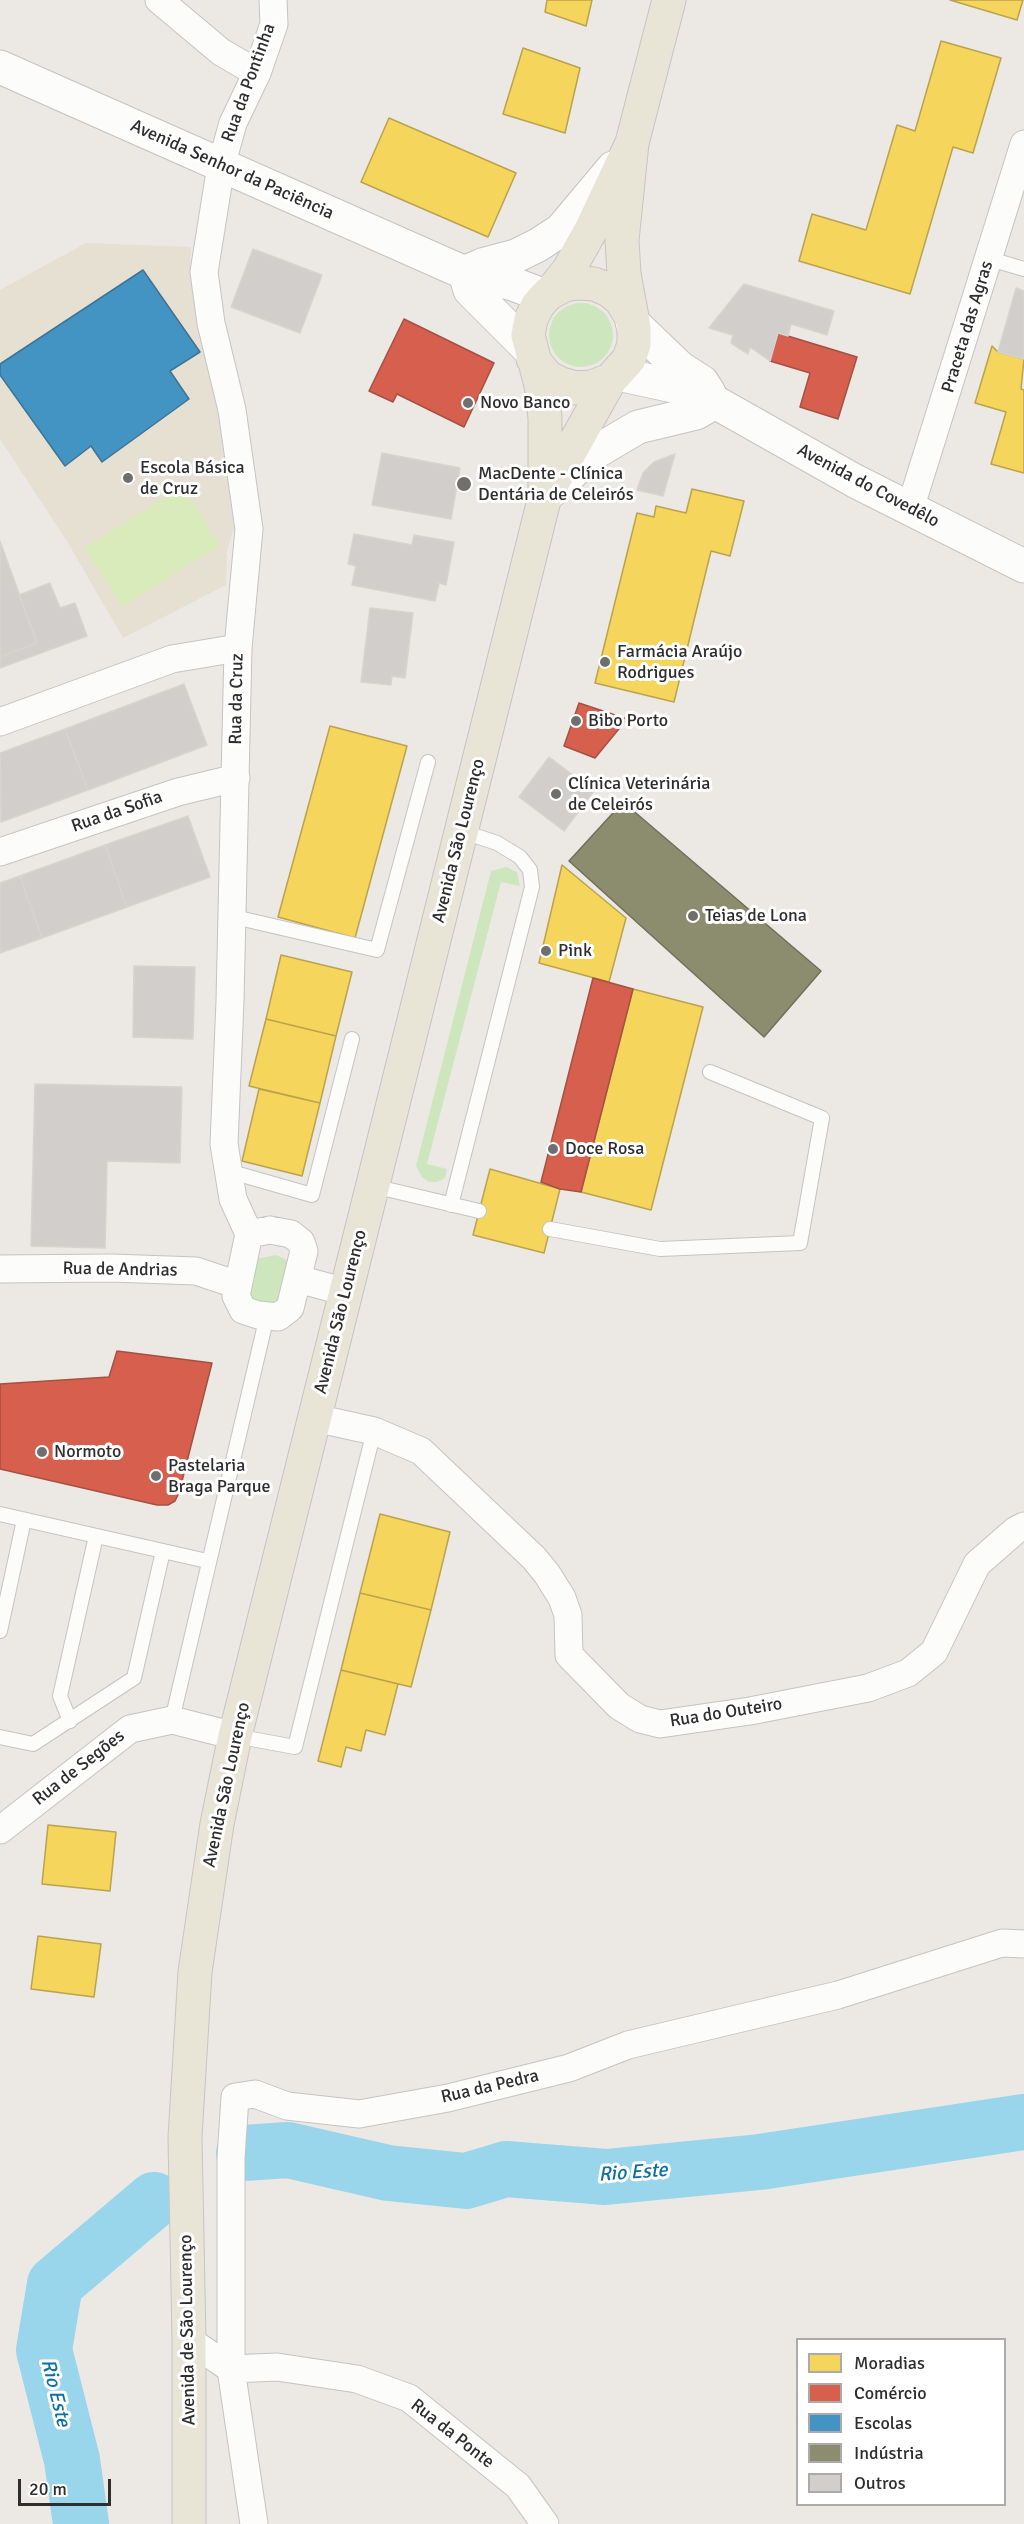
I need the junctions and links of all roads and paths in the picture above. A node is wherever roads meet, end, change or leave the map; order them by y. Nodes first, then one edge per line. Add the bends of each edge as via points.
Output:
1 (159, 0) edge
2 (273, 0) edge
3 (669, 0) edge
4 (0, 67) edge
5 (257, 73) junction
6 (632, 143) junction
7 (1024, 144) edge
8 (220, 166) junction
9 (990, 259) junction
10 (1024, 269) edge
11 (465, 273) junction
12 (548, 294) junction
13 (631, 318) junction
14 (532, 354) junction
15 (614, 377) junction
16 (715, 402) junction
17 (545, 496) junction
18 (910, 509) junction
19 (1024, 566) edge
20 (238, 648) junction
21 (0, 722) edge
22 (428, 762) dead end
23 (236, 778) junction
24 (461, 831) junction
25 (0, 852) edge
26 (230, 916) junction
27 (351, 1040) dead end
28 (710, 1072) dead end
29 (228, 1171) junction
30 (373, 1186) junction
31 (451, 1205) junction
32 (479, 1211) dead end
33 (550, 1229) dead end
34 (249, 1234) junction
35 (0, 1269) edge
36 (298, 1279) junction
37 (238, 1285) junction
38 (346, 1292) junction
39 (267, 1316) junction
40 (315, 1418) junction
41 (374, 1431) junction
42 (0, 1514) edge
43 (24, 1520) junction
44 (1024, 1526) edge
45 (96, 1536) junction
46 (163, 1551) junction
47 (207, 1561) junction
48 (0, 1631) edge
49 (70, 1720) junction
50 (172, 1720) junction
51 (235, 1736) junction
52 (0, 1737) edge
53 (0, 1830) edge
54 (1013, 1944) edge
55 (185, 2137) joint
56 (189, 2340) junction
57 (231, 2369) junction
58 (189, 2524) edge
59 (254, 2524) edge
60 (544, 2524) edge

1 - 5 street via 221,52
2 - 5 street, Rua da Pontinha via 274,24
3 - 6 main road
4 - 8 street, Avenida Senhor da Paciência
5 - 8 street, Rua da Pontinha via 233,123
6 - 11 street via 561,230 516,256
6 - 12 main road via 591,230 568,271
6 - 13 main road via 622,240
7 - 9 street, Praceta das Agras
8 - 11 street, Avenida Senhor da Paciência
8 - 20 street, Rua da Cruz via 204,272 232,410 249,529
9 - 10 lane
9 - 18 street, Praceta das Agras
11 - 12 street, Avenida Senhor da Paciência
11 - 14 street via 470,290
12 - 13 main road via 564,285 594,284 621,300
12 - 14 main road via 531,319 528,334
13 - 15 main road via 634,344 629,359
13 - 16 street via 681,368 702,382
14 - 15 main road via 547,376 561,384 592,387
14 - 17 main road via 542,385
15 - 16 street, Avenida do Covedêlo via 678,387
15 - 17 main road
16 - 17 street via 696,413 638,427 594,453
16 - 18 street, Avenida do Covedêlo
17 - 24 main road, Avenida São Lourenço
18 - 19 street, Avenida do Covedêlo
20 - 21 street via 172,659
20 - 23 street, Rua da Cruz
22 - 26 lane via 377,950
23 - 25 street, Rua da Sofia via 178,792
23 - 26 street, Rua da Cruz
24 - 30 main road, Avenida São Lourenço
24 - 31 lane via 497,843 520,857 530,870 532,887
26 - 29 street, Rua da Cruz via 231,1001 224,1144
27 - 29 lane via 312,1195
28 - 33 lane via 822,1118 800,1243 660,1249
29 - 34 street, Rua da Cruz via 233,1199
30 - 31 lane
30 - 38 main road, Avenida São Lourenço
31 - 32 lane
34 - 36 street via 270,1230 291,1234 302,1242
34 - 37 street
35 - 37 street, Rua de Andrias via 196,1271
36 - 38 street
36 - 39 street via 290,1308 278,1317
37 - 39 street via 236,1296 243,1310
38 - 40 main road, Avenida São Lourenço
39 - 47 lane
40 - 41 street, Rua do Outeiro
40 - 51 main road, Avenida São Lourenço
41 - 44 street, Rua do Outeiro via 421,1450 534,1558 562,1599 568,1615 569,1655 619,1706 640,1719 660,1724 868,1688 908,1672 934,1652 977,1564
41 - 51 lane via 295,1747
42 - 43 lane
43 - 45 lane
43 - 48 lane
45 - 46 lane
45 - 49 lane via 60,1696
46 - 47 lane
46 - 49 lane via 134,1678
47 - 50 lane
49 - 52 lane via 33,1744
50 - 51 street, Rua de Segões
50 - 53 street, Rua de Segões via 130,1729
51 - 55 main road, Avenida São Lourenço via 201,1920
54 - 57 street, Rua da Pedra via 838,1995 628,2045 569,2068 448,2098 359,2114 287,2106 255,2094 235,2097 231,2158
55 - 56 main road, Avenida de São Lourenço
56 - 57 street
56 - 58 main road, Avenida de São Lourenço
57 - 59 street
57 - 60 street, Rua da Ponte via 277,2367 357,2379 409,2398 518,2486

